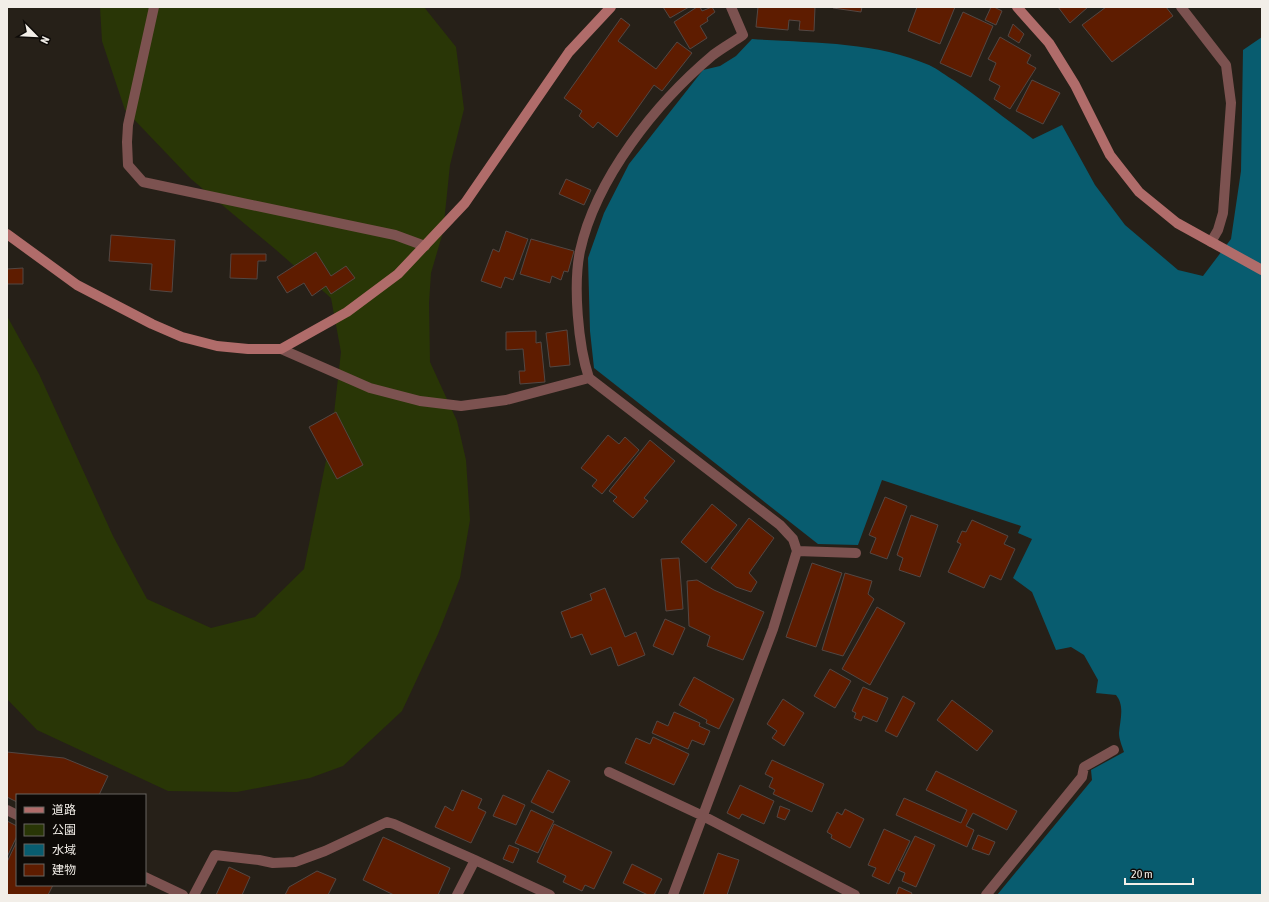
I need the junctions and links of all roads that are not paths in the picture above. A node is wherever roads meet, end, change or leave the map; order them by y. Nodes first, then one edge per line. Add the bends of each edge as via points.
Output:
1 (154, 7) edge
2 (611, 7) edge
3 (731, 7) edge
4 (1017, 7) edge
5 (1181, 7) edge
6 (7, 234) edge
7 (1211, 242) junction
8 (425, 246) junction
9 (1262, 270) edge
10 (281, 349) junction
11 (589, 378) junction
12 (797, 551) junction
13 (856, 553) dead end
14 (1114, 750) dead end
15 (609, 772) dead end
16 (7, 810) edge
17 (16, 814) edge
18 (703, 816) junction
19 (475, 860) junction
20 (146, 877) edge
21 (183, 895) edge
22 (194, 895) edge
23 (458, 895) edge
24 (550, 895) edge
25 (672, 895) edge
26 (855, 895) edge
27 (986, 895) edge

1 - 8 street via 128,125 128,165 143,182 395,235
2 - 8 street via 569,52 465,203
3 - 11 street via 743,35 714,54 648,121 624,153 598,200 578,264 581,338
4 - 7 street via 1049,43 1075,85 1110,155 1139,192 1177,223
5 - 7 street via 1226,65 1232,103 1222,213 1218,230
6 - 10 street via 76,285 182,337 217,346
7 - 9 street
8 - 10 street via 398,274 346,312
10 - 11 street via 370,388 420,401 461,406 506,400
11 - 12 street via 780,525 793,539
12 - 13 street
12 - 18 street via 773,629
14 - 27 street via 1084,767 1082,777
15 - 18 street
16 - 17 street
18 - 25 street
18 - 26 street
19 - 22 street via 387,822 326,851 295,862 272,863 215,855
19 - 23 street
19 - 24 street
20 - 21 street

